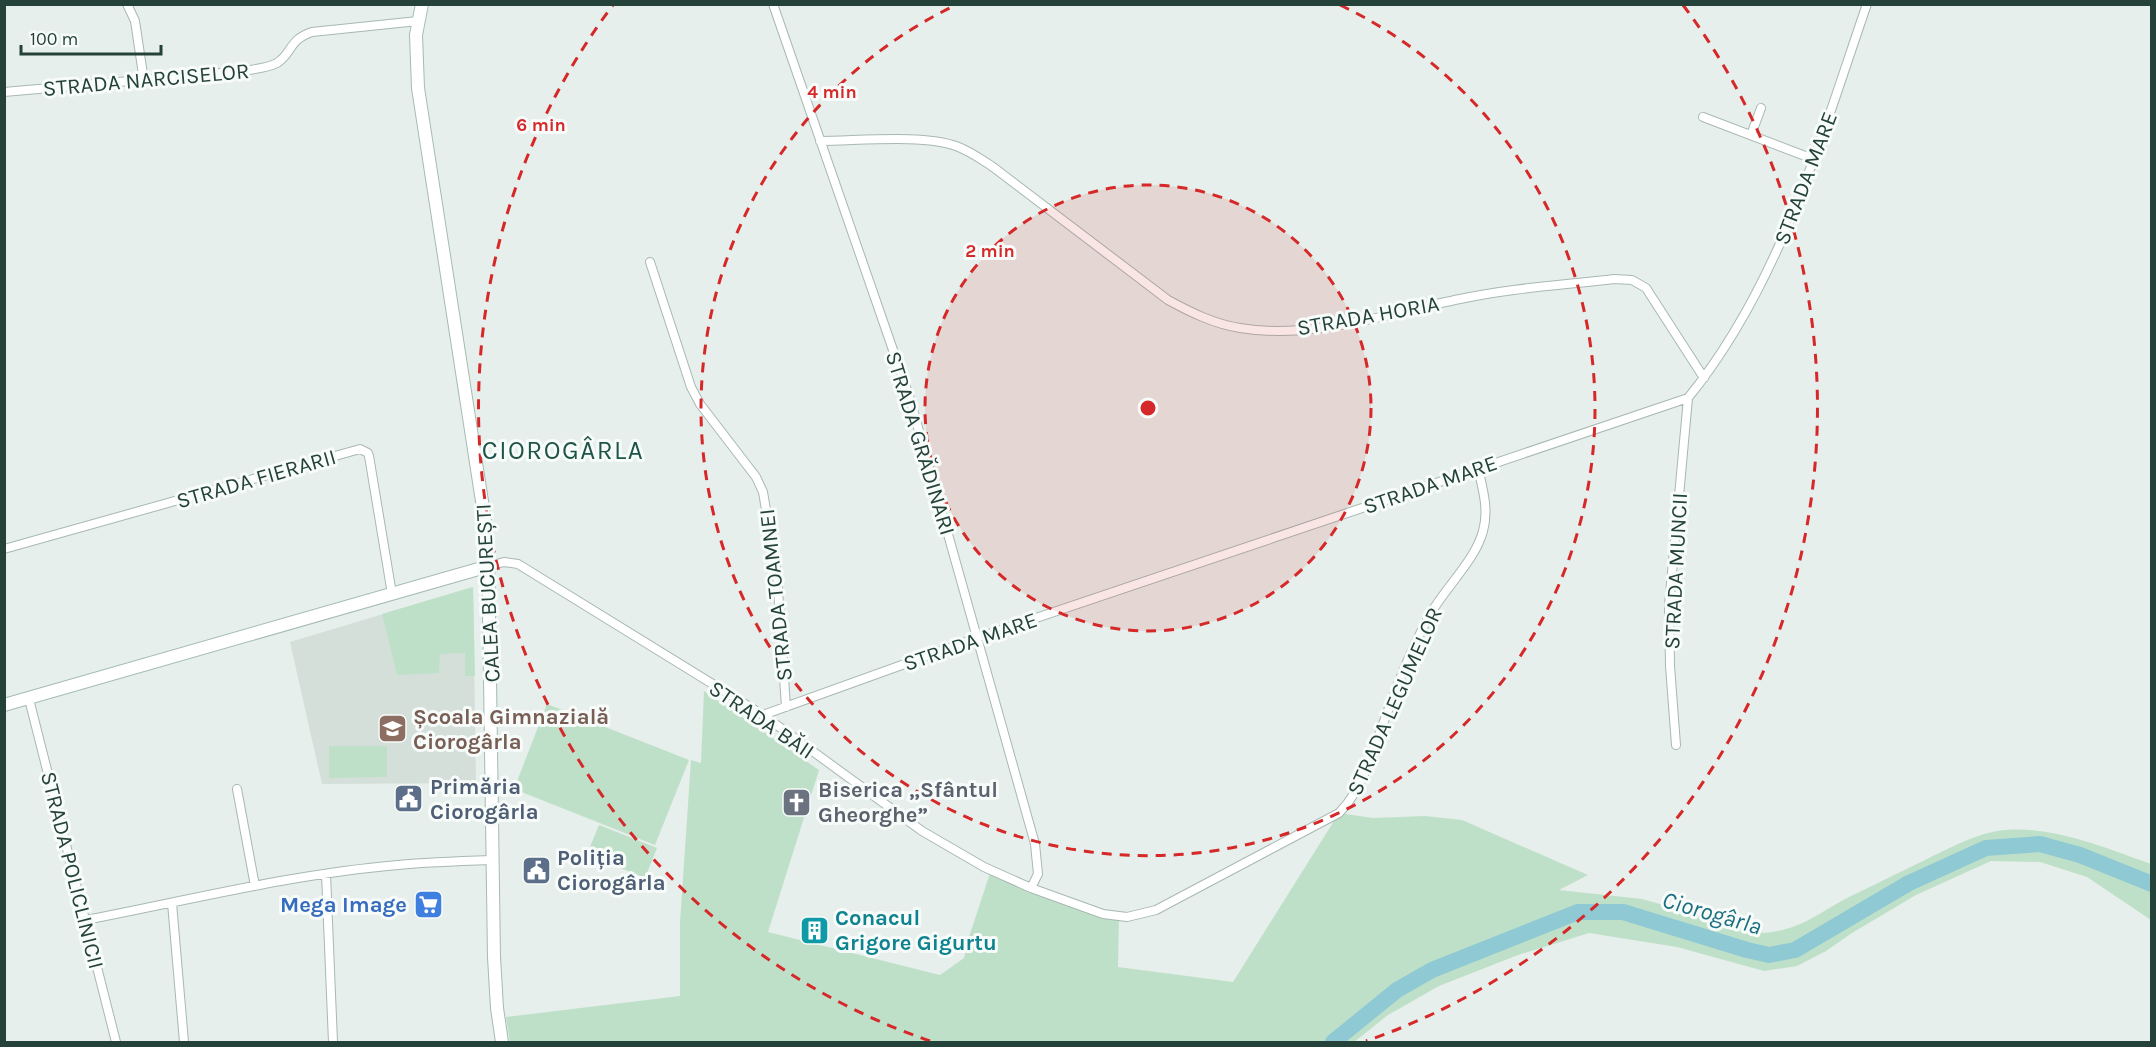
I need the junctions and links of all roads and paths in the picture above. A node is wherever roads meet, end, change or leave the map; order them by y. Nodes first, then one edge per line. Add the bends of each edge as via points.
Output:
1 (127, 4) edge
2 (422, 4) edge
3 (773, 4) edge
4 (1867, 4) edge
5 (418, 21) junction
6 (144, 81) junction
7 (4, 92) edge
8 (1761, 108) dead end
9 (1703, 117) dead end
10 (1751, 135) junction
11 (820, 141) junction
12 (1814, 159) junction
13 (650, 262) dead end
14 (1704, 378) junction
15 (1688, 398) junction
16 (1478, 468) junction
17 (4, 549) edge
18 (489, 566) junction
19 (392, 594) junction
20 (977, 638) junction
21 (28, 699) junction
22 (4, 705) edge
23 (786, 707) junction
24 (763, 715) junction
25 (1676, 745) dead end
26 (237, 789) dead end
27 (1348, 804) joint
28 (494, 860) junction
29 (326, 874) junction
30 (255, 886) junction
31 (1031, 888) junction
32 (171, 903) junction
33 (86, 920) junction
34 (116, 1042) edge
35 (184, 1042) edge
36 (333, 1042) edge
37 (502, 1042) edge

1 - 6 street via 135,21
2 - 5 main road, CALEA BUCUREȘTI
3 - 11 street, STRADA GRĂDINARI
4 - 12 street, STRADA MARE
5 - 6 street, STRADA NARCISELOR via 312,32 298,39 276,63 264,67
5 - 18 main road, CALEA BUCUREȘTI via 418,88 486,521
6 - 7 street, STRADA NARCISELOR
8 - 10 street
9 - 10 street
10 - 12 street
11 - 14 street, STRADA HORIA via 924,140 955,145 993,167 1168,300 1200,316 1239,328 1316,327 1461,298 1632,280 1646,288
11 - 20 street, STRADA GRĂDINARI via 910,399
12 - 14 street, STRADA MARE via 1754,300
13 - 23 street, STRADA TOAMNEI via 691,387 763,492 777,575
14 - 15 street, STRADA MARE
15 - 16 street, STRADA MARE
15 - 25 street, STRADA MUNCII via 1669,605
16 - 20 street, STRADA MARE
16 - 27 street, STRADA LEGUMELOR via 1485,500 1482,535 1426,624
17 - 19 street, STRADA FIERARII via 360,449 369,456
18 - 19 main road
18 - 24 street, STRADA BĂII via 518,564
18 - 28 main road, CALEA BUCUREȘTI
19 - 21 main road
20 - 23 street, STRADA MARE
20 - 31 street, STRADA GRĂDINARI via 1035,844 1038,874
21 - 22 main road
21 - 33 street, STRADA POLICLINICII
23 - 24 street, STRADA MARE
24 - 31 street, STRADA BĂII via 922,831 984,867
26 - 30 street
27 - 31 street, STRADA BĂII via 1339,813 1156,910 1127,917 1103,914
28 - 29 street
28 - 37 main road, CALEA BUCUREȘTI via 494,957
29 - 30 street
29 - 36 street
30 - 32 street
32 - 33 street
32 - 35 street
33 - 34 street, STRADA POLICLINICII

